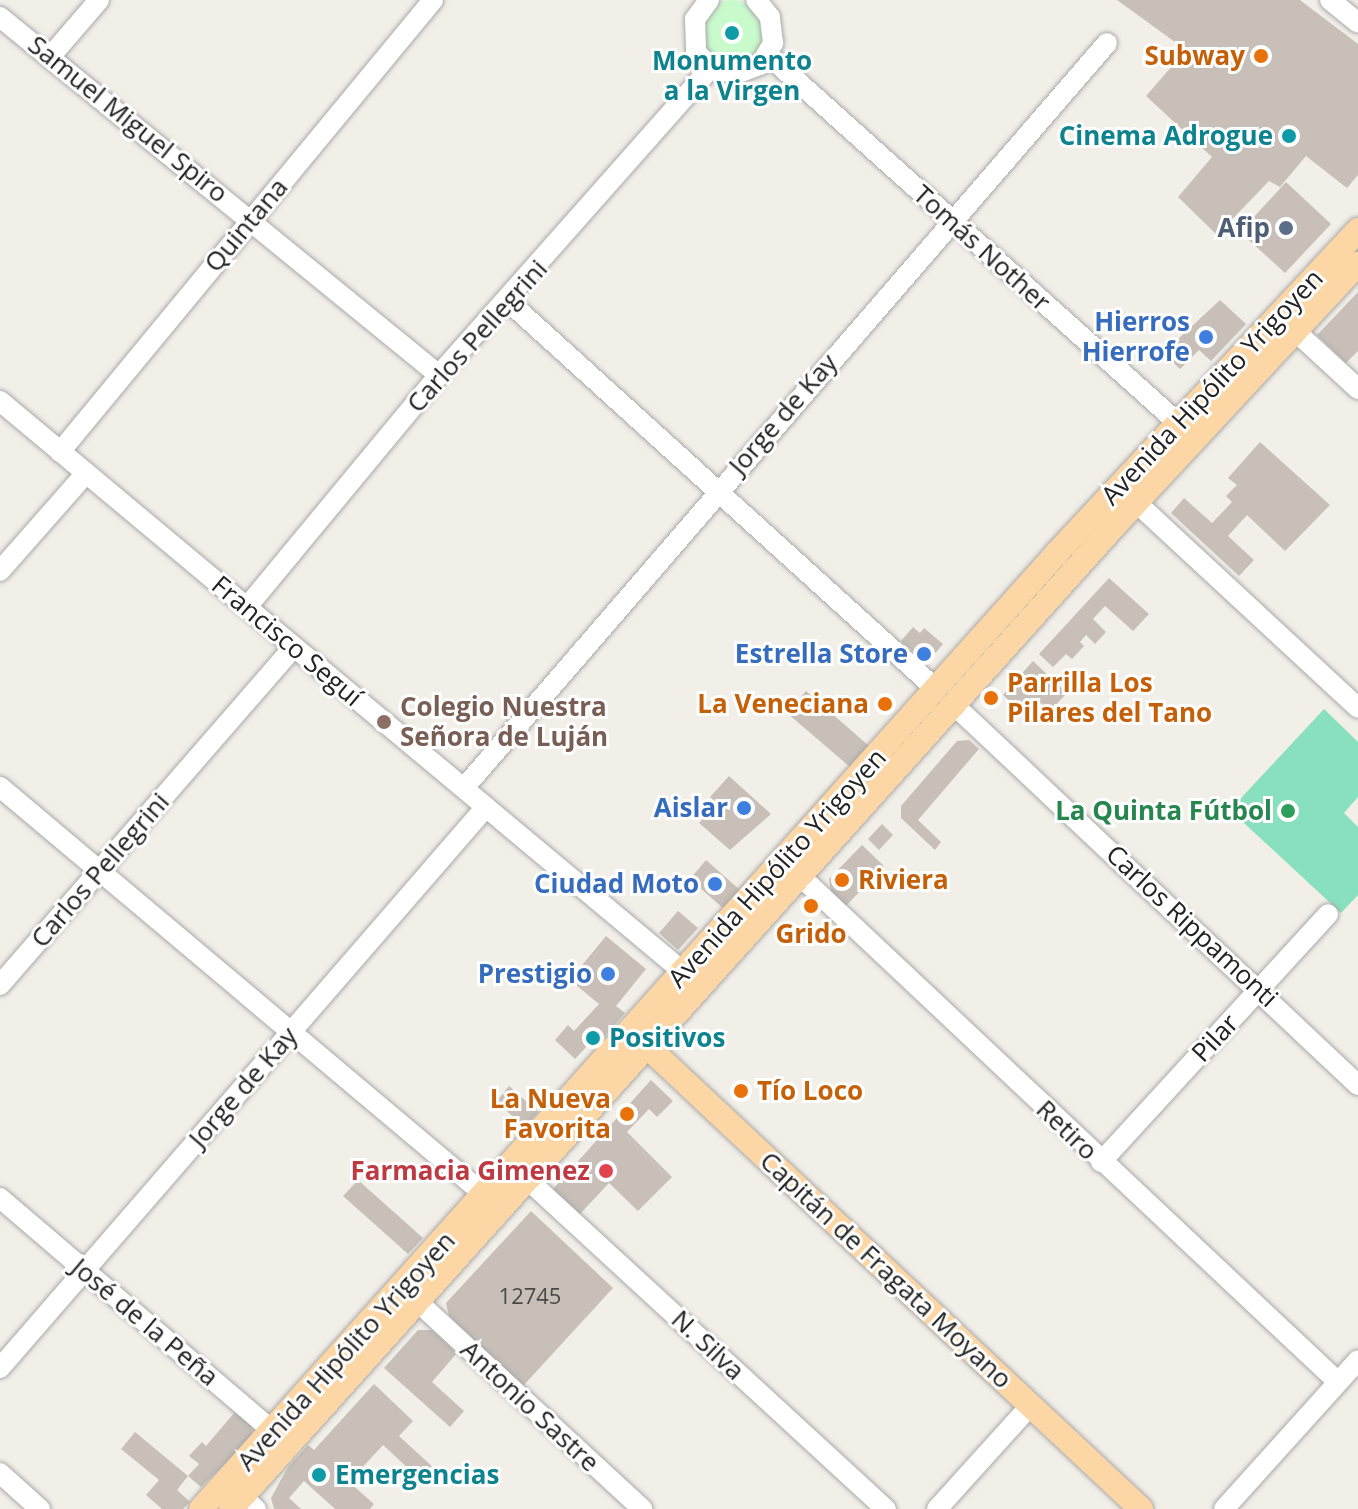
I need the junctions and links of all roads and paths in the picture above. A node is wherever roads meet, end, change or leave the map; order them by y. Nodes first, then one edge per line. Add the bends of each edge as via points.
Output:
1 (99, 0) edge
2 (433, 0) edge
3 (708, 0) edge
4 (1330, 0) edge
5 (762, 2) edge
6 (0, 17) edge
7 (1358, 23) edge
8 (1107, 43) dead end
9 (768, 55) junction
10 (50, 57) junction
11 (711, 68) junction
12 (252, 218) junction
13 (950, 219) junction
14 (1358, 230) edge
15 (1358, 264) edge
16 (509, 302) junction
17 (1295, 331) junction
18 (439, 375) junction
19 (1358, 389) edge
20 (0, 401) edge
21 (1188, 432) junction
22 (60, 452) junction
23 (86, 473) junction
24 (718, 490) junction
25 (1129, 495) junction
26 (0, 571) edge
27 (247, 607) junction
28 (294, 647) junction
29 (944, 697) junction
30 (1358, 708) edge
31 (0, 787) edge
32 (464, 788) junction
33 (486, 807) junction
34 (100, 869) junction
35 (799, 875) junction
36 (1328, 914) dead end
37 (693, 981) junction
38 (0, 985) edge
39 (1261, 989) junction
40 (292, 1030) junction
41 (640, 1039) junction
42 (1358, 1085) edge
43 (1101, 1162) junction
44 (529, 1181) junction
45 (486, 1196) junction
46 (0, 1198) edge
47 (85, 1271) junction
48 (419, 1303) junction
49 (1358, 1360) edge
50 (0, 1368) edge
51 (1338, 1382) junction
52 (1031, 1405) junction
53 (282, 1438) junction
54 (0, 1473) edge
55 (239, 1499) edge
56 (40, 1509) edge
57 (201, 1509) edge
58 (642, 1509) edge
59 (886, 1509) edge
60 (937, 1509) edge
61 (1141, 1509) edge
62 (1224, 1509) edge

1 - 10 street
2 - 12 street, Quintana
3 - 11 street via 695,19 693,41
4 - 7 street
5 - 9 street via 774,29
6 - 10 street, Samuel Miguel Spiro
8 - 13 street, Jorge de Kay
9 - 11 street via 760,65 736,74
9 - 13 street, Tomás Nother
10 - 12 street, Samuel Miguel Spiro
11 - 16 street, Carlos Pellegrini
12 - 18 street, Samuel Miguel Spiro
12 - 22 street, Quintana
13 - 21 street, Tomás Nother
13 - 24 street, Jorge de Kay
14 - 21 main road, Avenida Hipólito Yrigoyen
15 - 17 main road, Avenida Hipólito Yrigoyen
16 - 18 street, Carlos Pellegrini
16 - 24 street
17 - 19 street
17 - 21 main road, Avenida Hipólito Yrigoyen
18 - 27 street, Carlos Pellegrini
20 - 22 street, Francisco Seguí
21 - 25 main road, Avenida Hipólito Yrigoyen
22 - 23 street, Francisco Seguí
23 - 26 street
23 - 27 street, Francisco Seguí
24 - 29 street
24 - 32 street, Jorge de Kay
25 - 29 main road, Avenida Hipólito Yrigoyen
25 - 30 street
27 - 28 street, Francisco Seguí
28 - 32 street, Francisco Seguí
28 - 34 street, Carlos Pellegrini
29 - 35 main road, Avenida Hipólito Yrigoyen
29 - 37 main road, Avenida Hipólito Yrigoyen
29 - 39 street, Carlos Rippamonti
31 - 34 street
32 - 33 street, Francisco Seguí
33 - 37 street, Francisco Seguí
33 - 40 street, Jorge de Kay
34 - 38 street, Carlos Pellegrini
34 - 40 street
35 - 37 main road, Avenida Hipólito Yrigoyen
35 - 43 street, Retiro
36 - 39 street, Pilar
37 - 41 main road, Avenida Hipólito Yrigoyen
39 - 42 street, Carlos Rippamonti
39 - 43 street, Pilar
40 - 45 street
40 - 47 street, Jorge de Kay
41 - 44 main road, Avenida Hipólito Yrigoyen
41 - 45 main road, Avenida Hipólito Yrigoyen
41 - 52 main road, Capitán de Fragata Moyano
43 - 51 street, Retiro
44 - 48 main road, Avenida Hipólito Yrigoyen
44 - 59 street, N. Silva
45 - 53 main road, Avenida Hipólito Yrigoyen
46 - 47 street, José de la Peña
47 - 50 street, Jorge de Kay
47 - 53 street, José de la Peña
48 - 53 main road, Avenida Hipólito Yrigoyen
48 - 58 street, Antonio Sastre
49 - 51 street
51 - 62 street
52 - 60 street
52 - 61 main road, Capitán de Fragata Moyano
53 - 55 main road, Avenida Hipólito Yrigoyen
54 - 56 street
55 - 57 main road, Avenida Hipólito Yrigoyen

